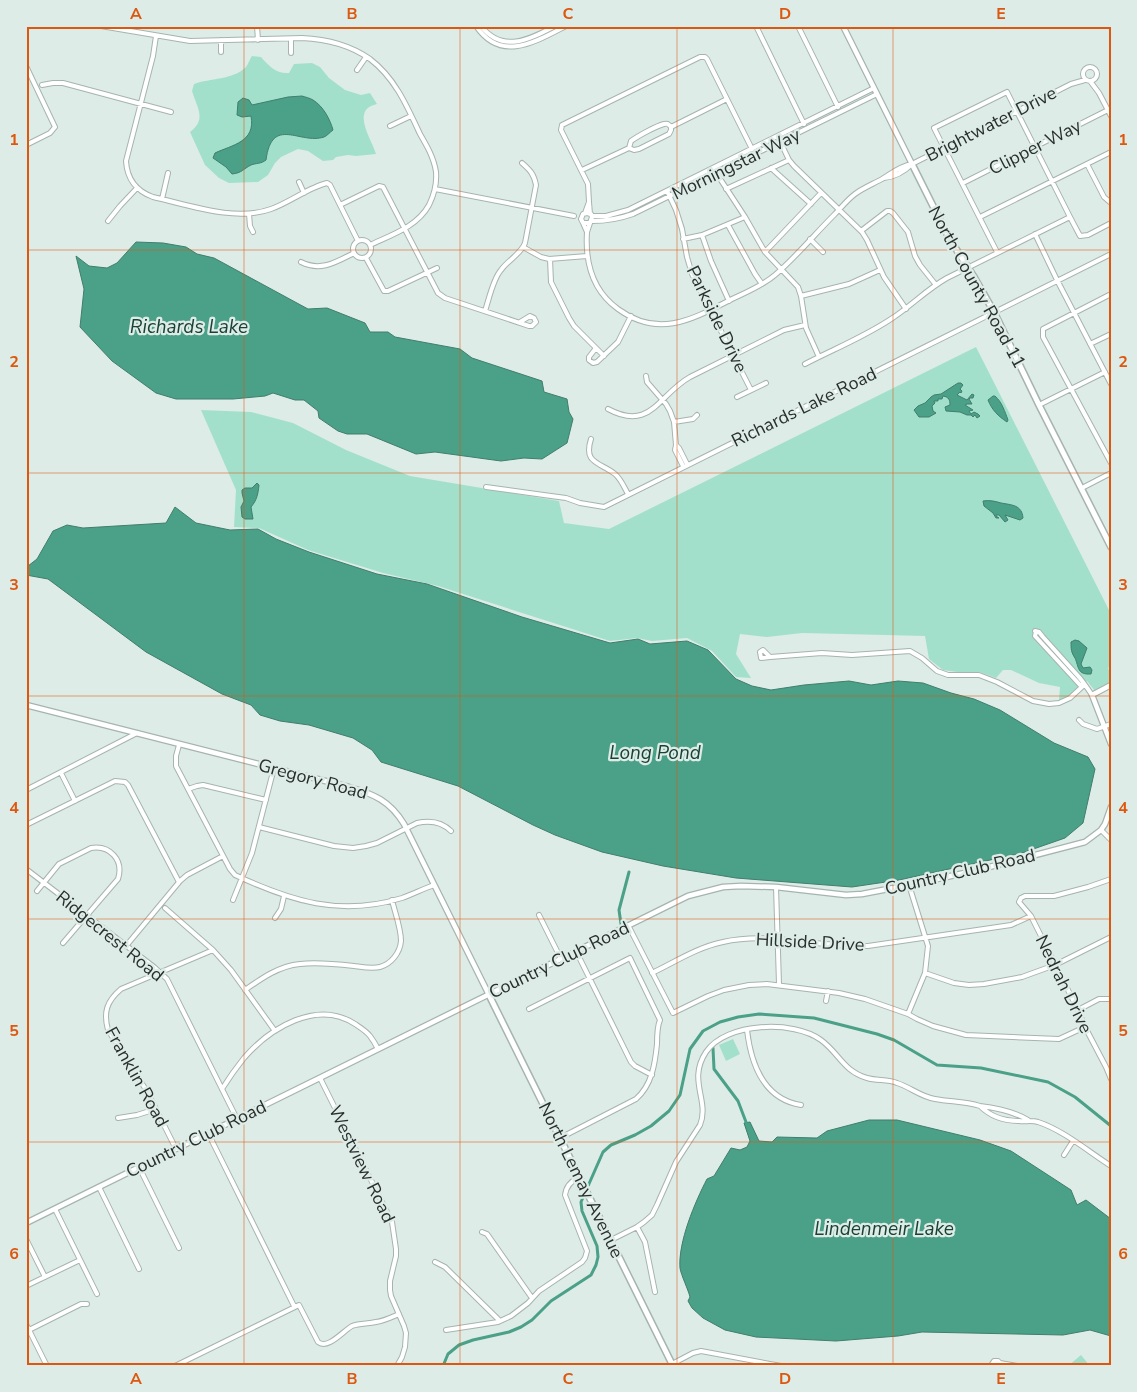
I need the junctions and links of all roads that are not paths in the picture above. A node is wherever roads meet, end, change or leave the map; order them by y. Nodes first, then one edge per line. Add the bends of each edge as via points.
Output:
1 (101, 26) edge
2 (258, 26) edge
3 (476, 26) edge
4 (481, 26) edge
5 (555, 26) edge
6 (566, 26) edge
7 (756, 26) edge
8 (798, 26) edge
9 (843, 26) edge
10 (156, 36) junction
11 (542, 36) junction
12 (291, 39) junction
13 (221, 40) junction
14 (258, 40) junction
15 (495, 40) junction
16 (221, 52) dead end
17 (292, 53) dead end
18 (366, 57) junction
19 (26, 66) edge
20 (357, 70) dead end
21 (1083, 74) junction
22 (1096, 78) junction
23 (1088, 80) junction
24 (1071, 84) junction
25 (42, 85) dead end
26 (874, 88) junction
27 (1099, 93) junction
28 (877, 94) junction
29 (726, 99) junction
30 (140, 104) junction
31 (838, 106) junction
32 (1108, 110) junction
33 (1016, 111) junction
34 (172, 112) dead end
35 (841, 112) junction
36 (412, 116) junction
37 (1111, 116) edge
38 (804, 124) junction
39 (390, 126) dead end
40 (671, 127) junction
41 (806, 129) junction
42 (778, 136) junction
43 (780, 142) junction
44 (26, 145) edge
45 (629, 148) junction
46 (944, 148) junction
47 (1035, 148) junction
48 (752, 149) junction
49 (1111, 152) edge
50 (789, 160) junction
51 (522, 163) dead end
52 (912, 164) junction
53 (1087, 164) junction
54 (713, 168) junction
55 (771, 168) junction
56 (582, 170) junction
57 (168, 173) dead end
58 (716, 174) junction
59 (1052, 181) junction
60 (299, 182) dead end
61 (962, 184) junction
62 (137, 188) junction
63 (435, 189) junction
64 (726, 189) junction
65 (667, 191) junction
66 (304, 193) junction
67 (821, 193) junction
68 (670, 197) junction
69 (162, 199) junction
70 (1111, 203) edge
71 (811, 204) junction
72 (340, 206) junction
73 (531, 208) junction
74 (839, 210) junction
75 (249, 214) junction
76 (980, 216) junction
77 (745, 217) junction
78 (1070, 217) junction
79 (587, 218) junction
80 (108, 221) dead end
81 (1111, 223) edge
82 (728, 225) junction
83 (405, 228) junction
84 (861, 231) junction
85 (253, 232) dead end
86 (1035, 234) junction
87 (702, 235) junction
88 (683, 239) junction
89 (810, 239) junction
90 (358, 241) junction
91 (370, 245) junction
92 (523, 247) junction
93 (765, 252) junction
94 (823, 252) dead end
95 (997, 252) junction
96 (354, 253) junction
97 (1111, 254) edge
98 (587, 256) junction
99 (366, 258) junction
100 (550, 259) junction
101 (301, 262) dead end
102 (968, 267) junction
103 (438, 268) dead end
104 (781, 269) junction
105 (880, 270) junction
106 (426, 272) junction
107 (1057, 280) junction
108 (762, 284) junction
109 (936, 285) junction
110 (1111, 294) edge
111 (802, 296) junction
112 (729, 301) junction
113 (906, 309) junction
114 (712, 310) junction
115 (485, 311) junction
116 (994, 312) junction
117 (1074, 312) junction
118 (630, 316) junction
119 (520, 322) dead end
120 (805, 325) junction
121 (1111, 334) edge
122 (1090, 344) junction
123 (596, 348) junction
124 (734, 355) junction
125 (604, 356) junction
126 (819, 357) junction
127 (805, 364) dead end
128 (1105, 372) junction
129 (646, 376) dead end
130 (766, 383) dead end
131 (1111, 384) edge
132 (1071, 389) junction
133 (752, 390) junction
134 (738, 397) dead end
135 (663, 400) junction
136 (1039, 405) junction
137 (608, 409) dead end
138 (697, 415) dead end
139 (674, 422) junction
140 (591, 439) dead end
141 (1111, 463) edge
142 (685, 466) junction
143 (1111, 473) edge
144 (486, 487) dead end
145 (1082, 488) junction
146 (628, 494) junction
147 (1111, 547) edge
148 (1035, 632) dead end
149 (770, 657) dead end
150 (1084, 684) junction
151 (1111, 685) edge
152 (1092, 695) junction
153 (26, 705) edge
154 (1079, 720) dead end
155 (1111, 724) edge
156 (1104, 727) junction
157 (137, 733) junction
158 (1111, 744) edge
159 (179, 745) junction
160 (274, 768) junction
161 (61, 773) junction
162 (188, 789) junction
163 (26, 790) edge
164 (266, 800) junction
165 (74, 801) junction
166 (1111, 807) edge
167 (26, 825) edge
168 (259, 827) junction
169 (406, 829) junction
170 (451, 830) dead end
171 (1101, 830) junction
172 (1111, 840) edge
173 (223, 856) junction
174 (26, 869) edge
175 (241, 878) junction
176 (1111, 879) edge
177 (179, 882) junction
178 (44, 883) junction
179 (434, 885) junction
180 (909, 885) junction
181 (776, 886) junction
182 (37, 891) dead end
183 (284, 896) junction
184 (233, 900) dead end
185 (392, 900) junction
186 (165, 908) dead end
187 (539, 915) dead end
188 (87, 916) junction
189 (1031, 916) junction
190 (275, 918) dead end
191 (628, 925) junction
192 (1111, 937) edge
193 (926, 938) junction
194 (778, 939) junction
195 (64, 943) dead end
196 (126, 946) junction
197 (213, 950) junction
198 (576, 951) junction
199 (561, 959) junction
200 (1055, 965) junction
201 (160, 972) junction
202 (652, 972) junction
203 (925, 973) junction
204 (590, 978) junction
205 (779, 984) junction
206 (245, 990) junction
207 (828, 991) junction
208 (489, 995) junction
209 (1109, 999) dead end
210 (826, 1001) dead end
211 (529, 1009) dead end
212 (1078, 1010) junction
213 (908, 1014) junction
214 (1085, 1027) junction
215 (747, 1030) junction
216 (275, 1031) junction
217 (378, 1050) junction
218 (1109, 1065) edge
219 (652, 1075) junction
220 (320, 1078) junction
221 (1111, 1079) edge
222 (222, 1089) junction
223 (801, 1105) dead end
224 (980, 1106) junction
225 (156, 1109) junction
226 (118, 1118) dead end
227 (237, 1119) junction
228 (1028, 1120) junction
229 (208, 1133) junction
230 (560, 1138) junction
231 (1073, 1142) junction
232 (176, 1149) junction
233 (1064, 1155) dead end
234 (1111, 1166) edge
235 (139, 1167) junction
236 (579, 1177) junction
237 (99, 1187) junction
238 (56, 1208) junction
239 (26, 1223) edge
240 (637, 1227) junction
241 (482, 1232) dead end
242 (26, 1239) edge
243 (610, 1240) junction
244 (179, 1248) dead end
245 (80, 1260) junction
246 (435, 1262) dead end
247 (139, 1269) dead end
248 (45, 1277) junction
249 (26, 1286) edge
250 (655, 1292) dead end
251 (97, 1294) dead end
252 (532, 1298) junction
253 (86, 1304) dead end
254 (298, 1306) junction
255 (399, 1314) junction
256 (500, 1321) junction
257 (26, 1324) edge
258 (29, 1330) junction
259 (446, 1330) dead end
260 (999, 1364) edge
261 (672, 1365) edge
262 (47, 1366) edge
263 (175, 1366) edge
264 (397, 1366) edge
265 (781, 1366) edge
266 (994, 1366) edge
267 (1017, 1366) edge

1 - 10 street
2 - 14 street
3 - 15 street via 484,37
4 - 15 street
5 - 11 street
6 - 11 street
7 - 38 street
8 - 31 street
9 - 26 street, North County Road 11
10 - 13 street
10 - 30 street
11 - 15 street via 515,42
12 - 14 street
12 - 17 street
12 - 18 street via 327,40
13 - 14 street
13 - 16 street
18 - 20 street
18 - 36 street via 394,83
19 - 44 street via 55,127
21 - 22 street via 1086,68 1093,68
21 - 23 street
21 - 24 street, Brightwater Drive
22 - 23 street
22 - 27 street
23 - 24 street, Brightwater Drive
23 - 27 street
24 - 33 street, Brightwater Drive
25 - 30 street via 63,84
26 - 28 street, North County Road 11
26 - 31 street, Morningstar Way
27 - 32 street
28 - 35 street, Morningstar Way
28 - 52 street, North County Road 11
29 - 40 street
29 - 48 street
29 - 56 street via 707,59 700,57 591,110 562,125 561,130
30 - 34 street
30 - 62 street via 126,161 129,176
31 - 35 street
31 - 38 street, Morningstar Way
32 - 37 street
32 - 47 street, Clipper Way
33 - 46 street, Brightwater Drive
33 - 46 street via 1007,92 934,128
33 - 47 street
35 - 41 street, Morningstar Way
36 - 39 street
36 - 63 street via 433,161
38 - 41 street
38 - 42 street, Morningstar Way
40 - 45 street via 669,134 639,149
40 - 45 street via 664,124 653,129 631,141
41 - 43 street, Morningstar Way
42 - 43 street
42 - 48 street, Morningstar Way
43 - 50 street
43 - 58 street, Morningstar Way
45 - 56 street
46 - 52 street, Brightwater Drive
46 - 61 street
47 - 59 street
47 - 61 street, Clipper Way
48 - 54 street, Morningstar Way
49 - 53 street
50 - 55 street
50 - 67 street
51 - 73 street via 535,177
52 - 74 street, Brightwater Drive via 907,170 857,193
52 - 102 main road, North County Road 11 via 949,238
53 - 59 street
53 - 70 street via 1104,197
54 - 58 street
54 - 65 street, Morningstar Way
55 - 64 street
55 - 71 street
56 - 79 street via 588,184
57 - 69 street
58 - 64 street
58 - 68 street, Morningstar Way
59 - 76 street
59 - 78 street
60 - 66 street
61 - 76 street
62 - 69 street
62 - 80 street
63 - 73 street, Morningstar Way
63 - 83 street via 425,211
64 - 77 street
65 - 68 street, Parkside Drive
65 - 79 street, Morningstar Way via 628,210
66 - 72 street via 327,183
66 - 75 street via 270,210
67 - 71 street
67 - 74 street
68 - 79 street, Morningstar Way via 621,218
68 - 88 street, Parkside Drive
69 - 75 street via 224,213
71 - 93 street
72 - 83 street via 382,186
72 - 90 street
73 - 79 street, Morningstar Way
73 - 92 street
74 - 84 street
74 - 89 street, Brightwater Drive
75 - 85 street
76 - 95 street
77 - 82 street
77 - 93 street
78 - 81 street via 1080,236
78 - 86 street
79 - 98 street, Brightwater Drive
82 - 87 street
82 - 108 street
83 - 91 street
83 - 106 street
84 - 105 street
84 - 109 street via 887,211 893,212 908,232 920,265
86 - 95 street
86 - 107 street
87 - 88 street
87 - 112 street
88 - 114 street, Parkside Drive via 692,274
89 - 94 street
89 - 104 street, Brightwater Drive
90 - 91 street via 365,240
90 - 96 street via 354,245
91 - 99 street via 371,251
92 - 100 street
92 - 115 street via 497,276
93 - 104 street
95 - 102 street
96 - 99 street via 358,258
96 - 101 street via 324,266
97 - 107 street, Richards Lake Road
98 - 100 street
98 - 118 street, Brightwater Drive via 592,275 602,293
99 - 106 street via 384,291
100 - 123 street via 551,282 569,318
102 - 109 street
102 - 116 main road, North County Road 11
103 - 106 street
104 - 108 street, Brightwater Drive
104 - 111 street
105 - 111 street via 849,284
105 - 113 street
106 - 115 street via 438,294
107 - 116 street, Richards Lake Road
107 - 117 street
108 - 112 street, Brightwater Drive
109 - 113 street
110 - 117 street
111 - 120 street
112 - 114 street, Brightwater Drive
113 - 126 street
114 - 118 street, Brightwater Drive via 673,324
114 - 124 street, Parkside Drive
115 - 119 street
116 - 136 main road, North County Road 11
116 - 142 street, Richards Lake Road
117 - 122 street
117 - 132 street via 1043,328 1043,337
118 - 125 street via 618,342
120 - 124 street via 784,330
120 - 126 street
121 - 122 street
122 - 128 street
123 - 125 street
123 - 125 street via 589,357 591,362 597,362
124 - 133 street, Parkside Drive
124 - 135 street via 686,379
126 - 127 street
128 - 131 street
128 - 132 street
129 - 135 street via 647,382
130 - 133 street
132 - 136 street
132 - 141 street
133 - 134 street
135 - 137 street via 636,417
135 - 139 street
136 - 145 main road, North County Road 11
138 - 139 street via 693,419
139 - 142 street via 676,445
140 - 146 street via 588,449 592,459 618,477
142 - 146 street, Richards Lake Road
143 - 145 street
144 - 146 street, Richards Lake Road via 566,498 604,507
145 - 147 main road, North County Road 11
148 - 150 street via 1039,632
149 - 150 street via 910,651 937,671 948,675 979,675 1033,701 1049,704 1070,698
150 - 152 street
151 - 152 street
152 - 156 street
153 - 157 street, Gregory Road
154 - 156 street via 1097,729
155 - 156 street
156 - 158 street
157 - 159 street, Gregory Road
157 - 161 street
159 - 160 street, Gregory Road
159 - 162 street via 176,766
160 - 164 street
160 - 169 street, Gregory Road via 368,792 388,804
161 - 163 street
161 - 165 street
162 - 164 street via 203,785
162 - 173 street
164 - 168 street
165 - 167 street
165 - 177 street via 115,781 128,784
166 - 171 street
168 - 169 street via 353,848 377,843
168 - 175 street
169 - 170 street via 417,823 431,822
169 - 179 street, Gregory Road
171 - 172 street
171 - 180 street, Country Club Road via 1086,842 1076,845
173 - 175 street via 230,869
173 - 177 street
174 - 178 street, Ridgecrest Road
175 - 183 street
175 - 184 street
176 - 189 street, Nedrah Drive via 1054,896 1022,896 1020,904
177 - 196 street
178 - 182 street
178 - 188 street, Ridgecrest Road
178 - 188 street via 59,864 91,848 110,851 118,860 118,879
179 - 185 street
179 - 208 street, Gregory Road
180 - 181 street, Country Club Road via 846,895
180 - 193 street
181 - 191 street, Country Club Road via 732,887 701,892
181 - 194 street
183 - 185 street via 328,906
183 - 190 street
185 - 206 street via 401,939 398,952 388,963 367,968 315,962 298,964 269,974
186 - 197 street
187 - 199 street
188 - 195 street
188 - 196 street, Ridgecrest Road
189 - 193 street, Hillside Drive via 1011,925
189 - 200 street, Nedrah Drive
191 - 198 street, Country Club Road
191 - 202 street
192 - 200 street
193 - 194 street, Hillside Drive via 858,947
193 - 203 street
194 - 202 street, Hillside Drive via 739,939 706,946
194 - 205 street
196 - 201 street, Ridgecrest Road
197 - 201 street, Franklin Road
197 - 206 street
198 - 199 street, Country Club Road
198 - 204 street
199 - 208 street, Country Club Road
200 - 203 street via 1022,977 977,985 954,983
200 - 212 street, Nedrah Drive
201 - 222 street, Ridgecrest Road via 167,979
201 - 225 street, Franklin Road via 114,995 107,1007 105,1020
202 - 205 street via 673,1014 732,988
203 - 213 street
204 - 211 street
204 - 219 street via 631,1062
204 - 219 street via 630,958 660,1020
205 - 207 street
206 - 216 street
207 - 210 street
207 - 213 street via 866,999
208 - 217 street, Country Club Road
208 - 230 main road, North Lemay Avenue
209 - 212 street
212 - 214 street, Nedrah Drive
213 - 214 street via 966,1035 1059,1039
214 - 218 street, Nedrah Drive
215 - 223 street via 752,1060 765,1083 778,1097
215 - 224 street via 770,1027 808,1032 827,1044 842,1063 858,1075 899,1083 929,1098
215 - 240 street via 718,1039 703,1056 698,1071 702,1120 676,1162 655,1210
216 - 217 street via 303,1017 330,1015 350,1021 364,1030
216 - 222 street via 244,1058
217 - 220 street, Country Club Road
218 - 221 street, Nedrah Drive
219 - 230 street via 648,1086 636,1099
220 - 227 street, Country Club Road
220 - 255 street, Westview Road via 392,1222 396,1256 390,1290
222 - 227 street, Ridgecrest Road
224 - 228 street
224 - 228 street via 995,1117
225 - 226 street
225 - 232 street, Franklin Road
227 - 229 street, Country Club Road
228 - 231 street via 1051,1128
229 - 232 street, Country Club Road
229 - 254 street
230 - 236 main road, North Lemay Avenue
231 - 233 street
231 - 234 street
232 - 235 street, Country Club Road
235 - 237 street, Country Club Road
235 - 244 street
236 - 243 main road, North Lemay Avenue
236 - 252 street via 569,1184 565,1195 587,1251 586,1258
237 - 238 street, Country Club Road
237 - 247 street
238 - 239 street, Country Club Road
238 - 245 street
240 - 243 street
240 - 250 street via 645,1242
241 - 252 street via 487,1234
242 - 248 street
243 - 261 main road, North Lemay Avenue
245 - 248 street
245 - 251 street
246 - 256 street via 445,1267
248 - 249 street
252 - 256 street
253 - 258 street
254 - 255 street via 322,1344 353,1326
254 - 263 street
255 - 264 street, Westview Road via 406,1341
256 - 259 street
257 - 258 street
258 - 262 street
260 - 266 street via 994,1361
260 - 267 street
261 - 265 street via 701,1351

